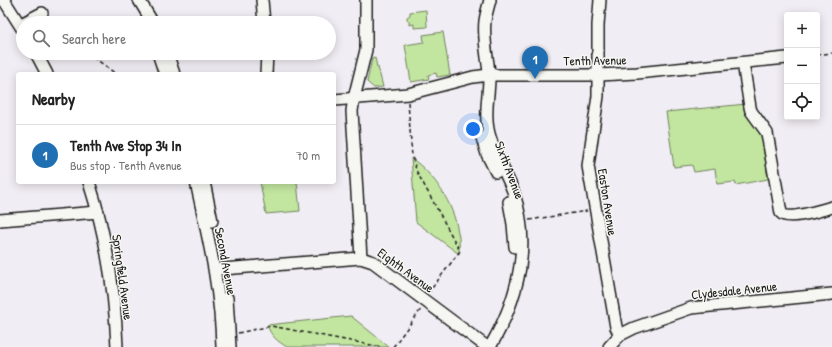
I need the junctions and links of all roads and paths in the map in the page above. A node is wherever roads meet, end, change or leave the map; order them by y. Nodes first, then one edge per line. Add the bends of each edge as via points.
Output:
1 (4, 0) edge
2 (131, 0) edge
3 (139, 0) edge
4 (262, 0) edge
5 (366, 0) edge
6 (490, 0) edge
7 (600, 0) edge
8 (42, 13) dead end
9 (37, 16) edge
10 (141, 16) edge
11 (149, 16) edge
12 (263, 16) edge
13 (16, 17) edge
14 (832, 53) edge
15 (820, 55) edge
16 (784, 58) edge
17 (40, 60) edge
18 (97, 60) edge
19 (160, 60) edge
20 (169, 60) edge
21 (267, 60) edge
22 (743, 63) junction
23 (46, 72) edge
24 (113, 72) edge
25 (164, 72) edge
26 (173, 72) edge
27 (266, 72) edge
28 (489, 75) junction
29 (599, 75) junction
30 (408, 94) junction
31 (354, 98) junction
32 (487, 98) junction
33 (336, 100) edge
34 (91, 184) edge
35 (196, 184) edge
36 (204, 184) edge
37 (832, 207) edge
38 (595, 210) junction
39 (98, 212) junction
40 (0, 220) edge
41 (520, 221) junction
42 (362, 258) junction
43 (222, 269) junction
44 (518, 279) junction
45 (832, 294) edge
46 (425, 301) junction
47 (620, 335) junction
48 (230, 336) junction
49 (117, 347) edge
50 (222, 347) edge
51 (230, 347) edge
52 (382, 347) edge
53 (393, 347) edge
54 (488, 347) edge
55 (609, 347) edge

1 - 13 street
2 - 10 street
3 - 11 street
4 - 12 street
5 - 31 street via 366,50
6 - 28 street, Sixth Avenue via 485,22
7 - 29 street, Easton Avenue
8 - 9 street
14 - 15 path
16 - 22 street, Tenth Avenue
17 - 23 street
18 - 24 path
19 - 25 street
20 - 26 street
21 - 27 street
22 - 29 street, Tenth Avenue
22 - 37 street via 751,111 767,133 781,213 793,216
28 - 29 street, Tenth Avenue
28 - 30 street, Tenth Avenue
28 - 32 street, Sixth Avenue
29 - 38 street, Easton Avenue via 598,102 588,166
30 - 31 street, Tenth Avenue
30 - 46 path via 412,157 417,172 460,251
31 - 33 street, Tenth Avenue
31 - 42 street via 352,122
32 - 41 street, Sixth Avenue via 488,131 513,191
32 - 44 street, Sixth Avenue via 479,107 480,123 488,154 508,202
34 - 39 street, Springfield Avenue
35 - 50 street, Second Avenue via 216,276
36 - 43 street, Second Avenue
38 - 41 path
38 - 47 street, Easton Avenue via 616,327
39 - 40 street
39 - 49 street, Springfield Avenue via 112,289
41 - 44 street, Sixth Avenue via 522,247
42 - 43 street, Eighth Avenue
42 - 46 street, Eighth Avenue via 373,262
43 - 48 street, Second Avenue
44 - 54 street, Sixth Avenue via 507,314
45 - 47 street, Clydesdale Avenue via 691,308
46 - 53 path
46 - 54 street, Eighth Avenue
47 - 55 street
48 - 51 street, Second Avenue
48 - 52 path via 271,326

